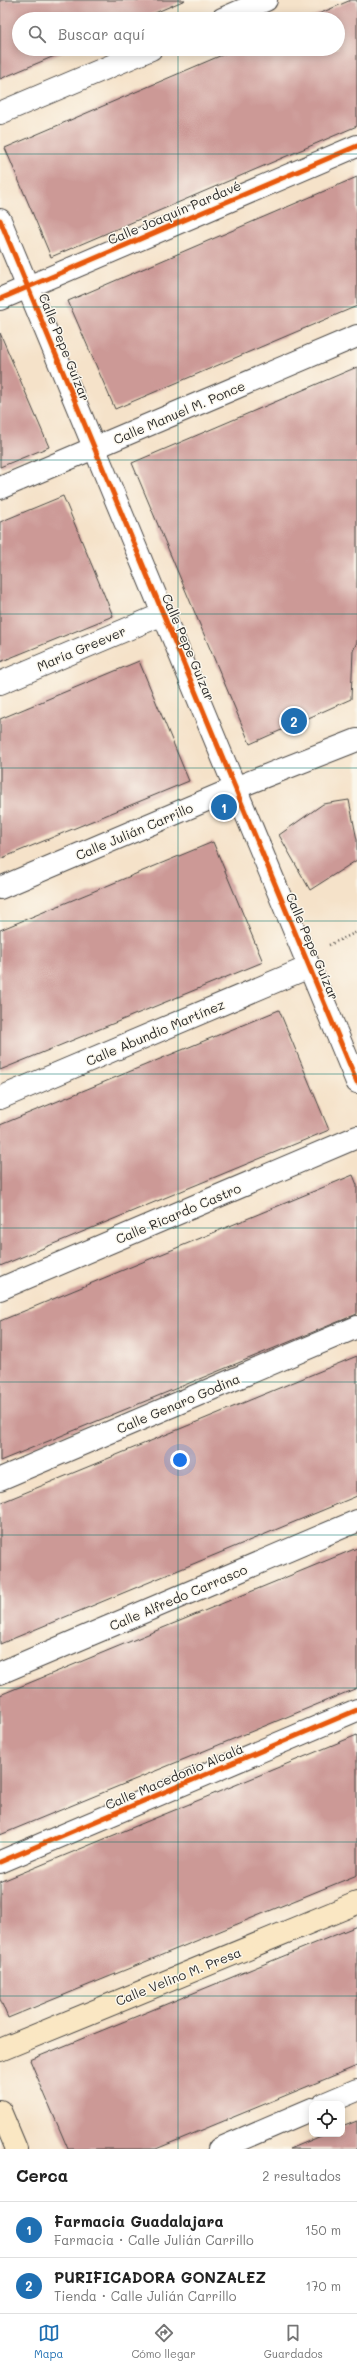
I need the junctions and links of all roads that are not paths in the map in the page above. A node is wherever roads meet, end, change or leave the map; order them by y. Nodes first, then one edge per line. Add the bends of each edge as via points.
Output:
1 (266, 0) edge
2 (238, 12) edge
3 (134, 56) edge
4 (0, 113) edge
5 (357, 146) edge
6 (0, 220) edge
7 (28, 287) junction
8 (0, 299) edge
9 (357, 336) edge
10 (94, 448) junction
11 (0, 488) edge
12 (163, 614) junction
13 (0, 683) edge
14 (357, 740) edge
15 (235, 788) junction
16 (0, 888) edge
17 (309, 967) junction
18 (357, 1082) edge
19 (0, 1098) edge
20 (357, 1137) edge
21 (0, 1289) edge
22 (357, 1327) edge
23 (0, 1479) edge
24 (357, 1521) edge
25 (0, 1673) edge
26 (357, 1710) edge
27 (0, 1862) edge
28 (357, 1903) edge
29 (0, 2050) edge
30 (357, 2090) edge
31 (331, 2101) edge
32 (309, 2110) edge
33 (0, 2111) edge
34 (16, 2149) edge
35 (219, 2149) edge

1 - 2 street
3 - 4 street
5 - 7 street, Calle Joaquín Pardavé
6 - 7 street, Calle Pepe Guízar
7 - 8 street, Calle Joaquín Pardavé
7 - 10 street, Calle Pepe Guízar
9 - 10 street, Calle Manuel M. Ponce
10 - 11 street, Calle Manuel M. Ponce
10 - 12 street, Calle Pepe Guízar
12 - 13 street, María Greever
12 - 15 street, Calle Pepe Guízar
14 - 15 street, Calle Julián Carrillo
15 - 16 street, Calle Julián Carrillo
15 - 17 street, Calle Pepe Guízar
17 - 18 street, Calle Pepe Guízar
17 - 19 street, Calle Abundio Martínez
20 - 21 street, Calle Ricardo Castro
22 - 23 street, Calle Genaro Godina
24 - 25 street, Calle Alfredo Carrasco
26 - 27 street, Calle Macedonio Alcalá
28 - 29 street, Calle Velino M. Presa
30 - 31 street
32 - 35 street
33 - 34 street

